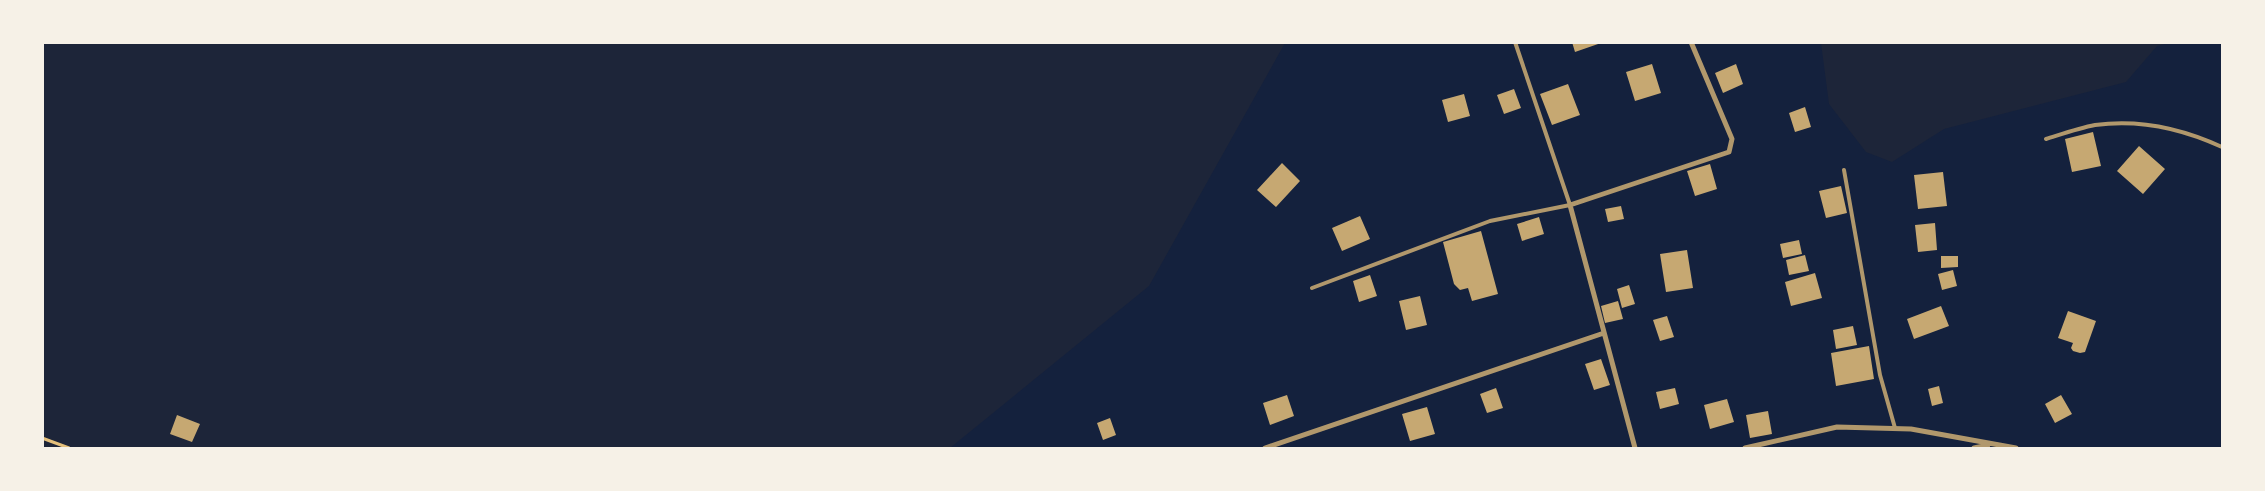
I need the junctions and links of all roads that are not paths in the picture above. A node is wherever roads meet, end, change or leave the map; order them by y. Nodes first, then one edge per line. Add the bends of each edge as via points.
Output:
1 (1515, 42) edge
2 (1691, 42) edge
3 (2046, 139) dead end
4 (2222, 148) edge
5 (1844, 170) dead end
6 (1570, 205) junction
7 (1312, 288) dead end
8 (1604, 333) junction
9 (1895, 428) junction
10 (1991, 444) junction
11 (1265, 448) edge
12 (1635, 448) edge
13 (1745, 448) edge
14 (1974, 448) edge
15 (2016, 448) edge

1 - 6 lane
2 - 6 street via 1732,139 1729,152
3 - 4 lane via 2094,126 2128,124 2166,126
5 - 9 lane via 1880,375
6 - 7 lane via 1490,221
6 - 8 street
8 - 11 street
8 - 12 street
9 - 10 street
9 - 13 street via 1837,427
10 - 14 street
10 - 15 street

